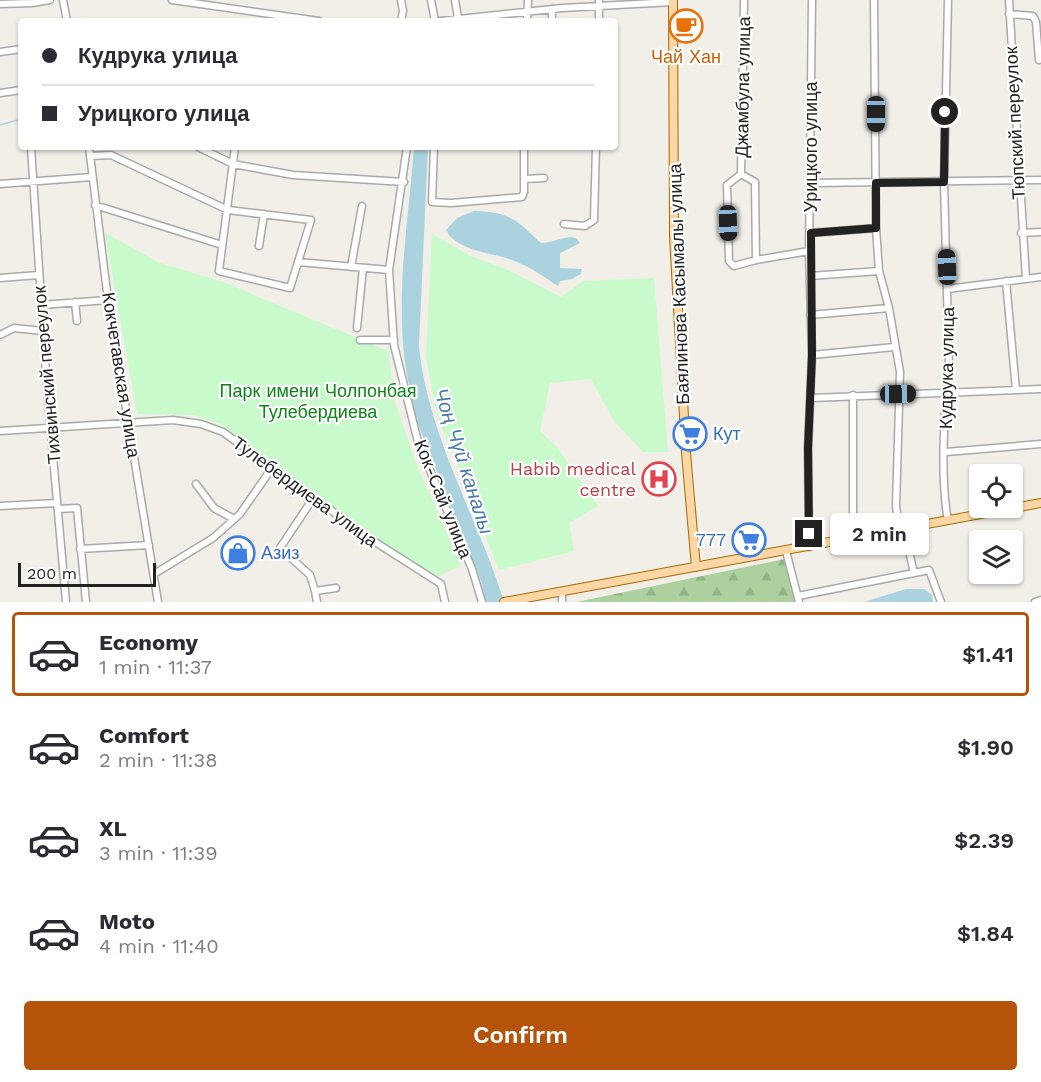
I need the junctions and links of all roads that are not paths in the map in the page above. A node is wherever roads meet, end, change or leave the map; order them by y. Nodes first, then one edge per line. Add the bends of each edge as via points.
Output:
1 (50, 0) edge
2 (63, 0) edge
3 (172, 0) edge
4 (401, 0) edge
5 (431, 0) edge
6 (455, 0) edge
7 (528, 0) edge
8 (562, 0) edge
9 (599, 0) edge
10 (744, 0) edge
11 (812, 0) edge
12 (874, 0) edge
13 (948, 0) edge
14 (1009, 0) edge
15 (673, 1) edge
16 (0, 4) edge
17 (562, 8) junction
18 (599, 8) junction
19 (552, 9) junction
20 (528, 12) junction
21 (1010, 14) junction
22 (66, 18) edge
23 (298, 18) edge
24 (401, 18) edge
25 (434, 18) edge
26 (458, 18) joint
27 (528, 18) edge
28 (552, 18) edge
29 (599, 18) edge
30 (18, 49) edge
31 (0, 52) edge
32 (1039, 60) dead end
33 (18, 90) edge
34 (0, 93) edge
35 (31, 150) edge
36 (89, 150) edge
37 (204, 150) edge
38 (235, 150) edge
39 (407, 150) edge
40 (434, 150) edge
41 (524, 150) edge
42 (596, 150) edge
43 (90, 156) junction
44 (233, 164) junction
45 (741, 174) junction
46 (93, 177) junction
47 (544, 178) dead end
48 (524, 179) junction
49 (1018, 180) junction
50 (1041, 180) edge
51 (33, 181) junction
52 (404, 182) junction
53 (944, 182) junction
54 (812, 183) junction
55 (876, 183) junction
56 (0, 184) edge
57 (95, 205) junction
58 (362, 206) dead end
59 (228, 210) junction
60 (264, 214) junction
61 (564, 225) dead end
62 (876, 228) junction
63 (1041, 232) edge
64 (811, 233) junction
65 (1021, 233) junction
66 (222, 245) junction
67 (259, 246) dead end
68 (809, 250) junction
69 (756, 260) junction
70 (298, 262) junction
71 (351, 267) junction
72 (363, 268) junction
73 (389, 270) junction
74 (879, 271) junction
75 (39, 275) junction
76 (810, 276) junction
77 (1041, 277) edge
78 (0, 278) edge
79 (1026, 279) junction
80 (1006, 281) junction
81 (947, 289) junction
82 (108, 300) junction
83 (75, 302) junction
84 (41, 305) junction
85 (890, 308) junction
86 (810, 315) junction
87 (76, 321) dead end
88 (357, 328) dead end
89 (43, 331) junction
90 (0, 335) edge
91 (360, 340) dead end
92 (394, 340) junction
93 (894, 348) junction
94 (812, 355) junction
95 (1041, 389) edge
96 (1016, 390) junction
97 (946, 393) junction
98 (898, 394) junction
99 (853, 395) junction
100 (811, 398) junction
101 (128, 422) junction
102 (50, 427) junction
103 (0, 431) edge
104 (1041, 444) edge
105 (946, 452) junction
106 (272, 468) junction
107 (196, 484) dead end
108 (314, 497) junction
109 (1041, 503) edge
110 (0, 506) edge
111 (57, 506) junction
112 (234, 519) junction
113 (948, 520) junction
114 (902, 529) junction
115 (858, 537) junction
116 (149, 545) junction
117 (809, 546) junction
118 (80, 549) junction
119 (786, 551) junction
120 (696, 567) junction
121 (914, 573) junction
122 (154, 574) junction
123 (336, 588) dead end
124 (315, 591) junction
125 (562, 591) junction
126 (799, 599) edge
127 (1041, 600) edge
128 (507, 601) edge
129 (66, 602) edge
130 (86, 602) edge
131 (158, 602) edge
132 (317, 602) edge
133 (445, 602) edge
134 (482, 602) edge
135 (562, 602) edge
136 (941, 602) edge
137 (1035, 602) edge

1 - 16 street
2 - 22 street
3 - 23 street
4 - 24 street
5 - 25 street
6 - 26 street
7 - 20 street
8 - 17 street
9 - 18 street
10 - 45 street, Джамбула улица
11 - 54 street, Урицкого улица
12 - 55 street
13 - 53 street, Кудрука улица
14 - 21 street, Тюпский переулок
15 - 18 street
15 - 120 main road, Баялинова Касымалы улица via 674,236
17 - 18 street
17 - 19 street
18 - 29 street
19 - 20 street
19 - 28 street
20 - 26 street
20 - 27 street
21 - 32 street, Тюпский переулок via 1033,16
21 - 49 street, Тюпский переулок
30 - 31 street
33 - 34 street
35 - 51 street, Тихвинский переулок
36 - 43 street, Кокчетавская улица
37 - 44 street
38 - 44 street
39 - 52 street, Кок-Сай улица
40 - 48 street via 432,202 517,199 524,192
41 - 48 street
42 - 61 street via 594,220 585,226
43 - 46 street, Кокчетавская улица
43 - 59 street via 111,155
44 - 52 street via 293,175
44 - 59 street
45 - 69 street via 754,182
45 - 69 street via 727,185 729,261 734,266
46 - 51 street
46 - 57 street, Кокчетавская улица
47 - 48 street
49 - 50 street
49 - 53 street
49 - 65 street, Тюпский переулок
51 - 56 street
51 - 75 street, Тихвинский переулок
52 - 73 street, Кок-Сай улица
53 - 55 street
53 - 81 street, Кудрука улица
54 - 55 street
54 - 64 street, Урицкого улица
55 - 62 street
57 - 66 street
57 - 82 street, Кокчетавская улица
58 - 71 street
59 - 60 street
59 - 66 street
60 - 67 street
60 - 70 street via 310,220
62 - 64 street
62 - 74 street
63 - 65 street
64 - 68 street, Урицкого улица
65 - 79 street, Тюпский переулок
66 - 70 street via 219,271 291,288
68 - 69 street
68 - 76 street, Урицкого улица
70 - 71 street
71 - 72 street
72 - 73 street
72 - 88 street
73 - 92 street, Кок-Сай улица
74 - 76 street
74 - 85 street
75 - 78 street
75 - 84 street, Тихвинский переулок
76 - 86 street, Урицкого улица
77 - 79 street
79 - 80 street
80 - 81 street
80 - 96 street
81 - 97 street, Кудрука улица
82 - 83 street
82 - 101 street, Кокчетавская улица
83 - 84 street
83 - 87 street
84 - 89 street, Тихвинский переулок
85 - 86 street
85 - 93 street
86 - 94 street, Урицкого улица
89 - 90 street via 14,328
89 - 102 street, Тихвинский переулок
91 - 92 street
92 - 134 street, Кок-Сай улица via 418,442
93 - 94 street
93 - 98 street via 900,372
94 - 100 street, Урицкого улица
95 - 96 street
96 - 97 street
97 - 98 street
97 - 105 street, Кудрука улица
98 - 99 street
98 - 114 street via 896,506
99 - 100 street
99 - 115 street via 853,513
100 - 117 street, Урицкого улица
101 - 102 street, Тулебердиева улица
101 - 106 street, Тулебердиева улица via 173,420 201,424 223,432
101 - 116 street, Кокчетавская улица
102 - 103 street, Тулебердиева улица
102 - 111 street, Тихвинский переулок
104 - 105 street
105 - 113 street, Кудрука улица
106 - 108 street, Тулебердиева улица
106 - 112 street
107 - 112 street via 214,508
108 - 124 street via 280,548 309,575
108 - 133 street, Тулебердиева улица via 441,584
109 - 113 main road
110 - 111 street
111 - 118 street via 76,507
111 - 129 street, Тихвинский переулок
112 - 122 street via 213,538
113 - 114 main road
114 - 115 main road
114 - 121 street
115 - 117 main road
116 - 118 street
116 - 122 street, Кокчетавская улица
117 - 119 main road
118 - 130 street
119 - 120 main road
119 - 126 street
120 - 125 main road
121 - 126 street
121 - 136 street via 929,570
122 - 131 street, Кокчетавская улица
123 - 124 street
124 - 132 street
125 - 128 main road
125 - 135 street
127 - 137 street

